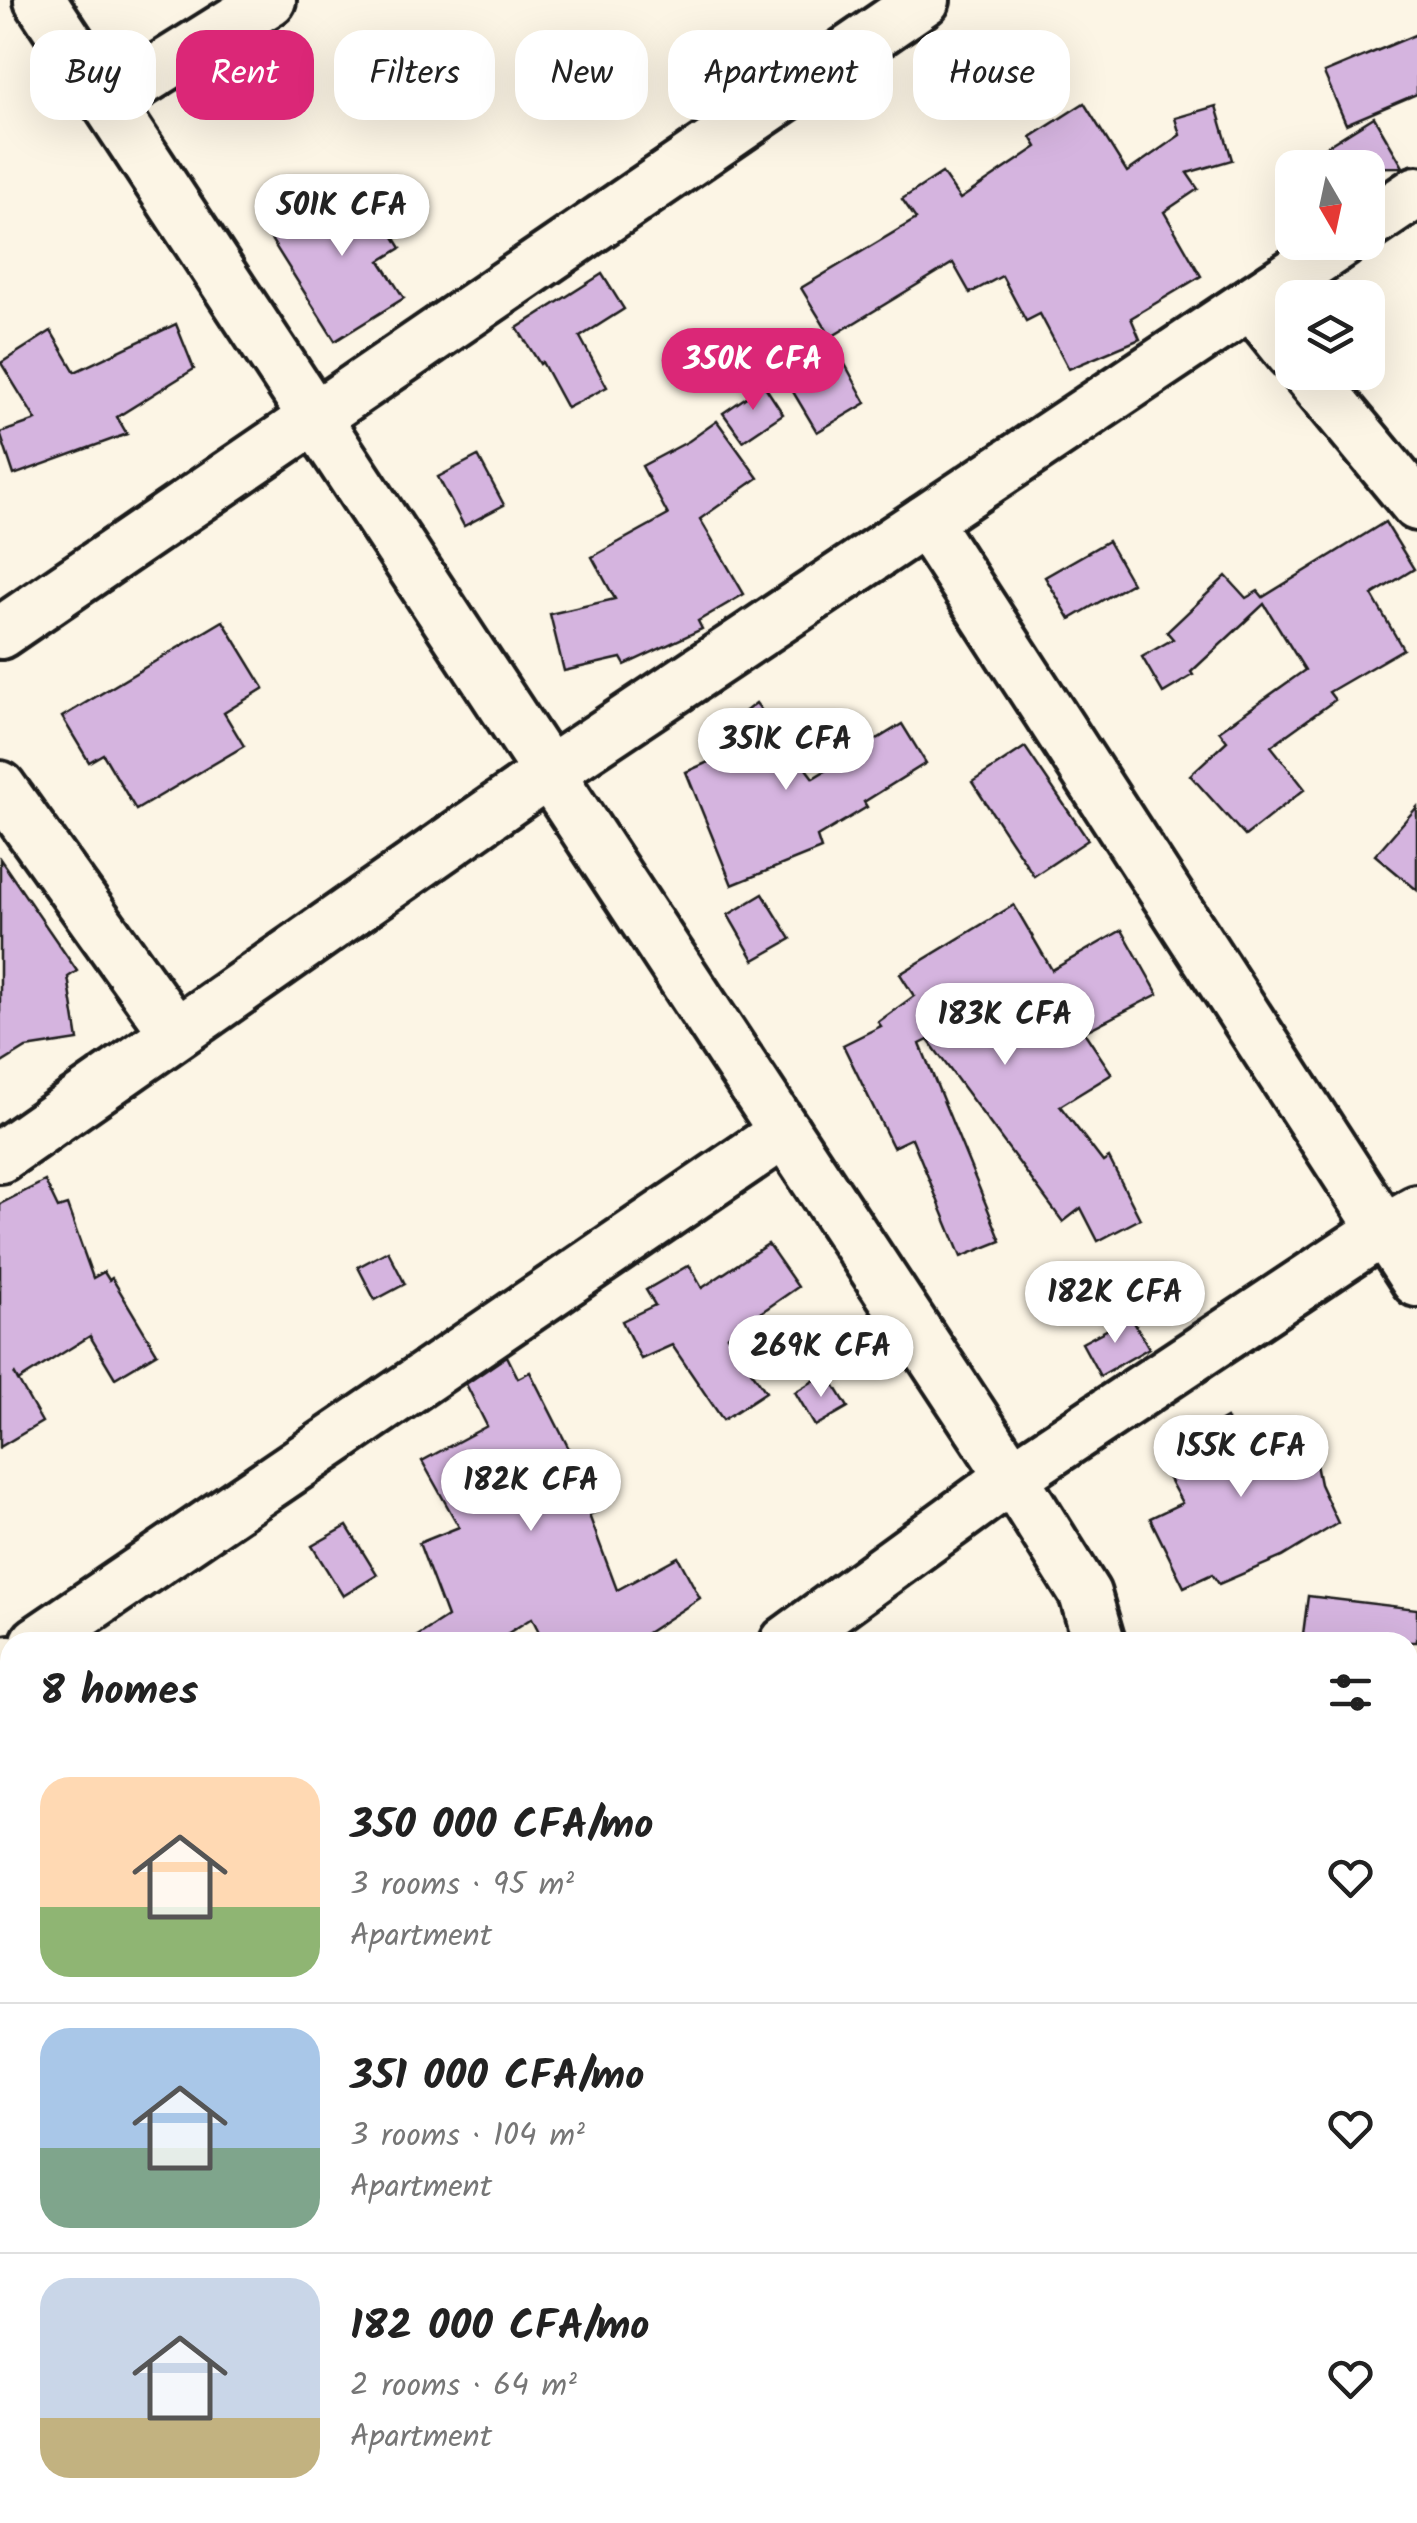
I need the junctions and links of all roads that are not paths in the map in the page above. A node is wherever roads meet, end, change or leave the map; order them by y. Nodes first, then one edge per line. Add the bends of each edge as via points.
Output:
1 (40, 0) edge
2 (270, 0) edge
3 (924, 0) edge
4 (59, 30) edge
5 (156, 71) edge
6 (118, 120) edge
7 (1417, 192) edge
8 (1385, 214) edge
9 (1315, 260) edge
10 (1251, 303) junction
11 (1275, 333) edge
12 (1322, 390) edge
13 (315, 419) junction
14 (1417, 505) edge
15 (925, 522) junction
16 (0, 633) edge
17 (548, 773) junction
18 (0, 787) edge
19 (175, 1032) junction
20 (784, 1132) junction
21 (0, 1157) edge
22 (1400, 1221) edge
23 (1417, 1281) edge
24 (1012, 1477) junction
25 (52, 1632) edge
26 (800, 1632) edge
27 (1096, 1632) edge

1 - 4 street
2 - 5 street
3 - 13 street
6 - 13 street
7 - 8 street
9 - 10 street
10 - 11 street
10 - 15 street
12 - 14 street
13 - 16 street
13 - 17 street
15 - 17 street
15 - 22 street
17 - 19 street
17 - 20 street
18 - 19 street
19 - 21 street
20 - 24 street
20 - 25 street
22 - 23 street
22 - 24 street
24 - 26 street
24 - 27 street via 1085,1594

